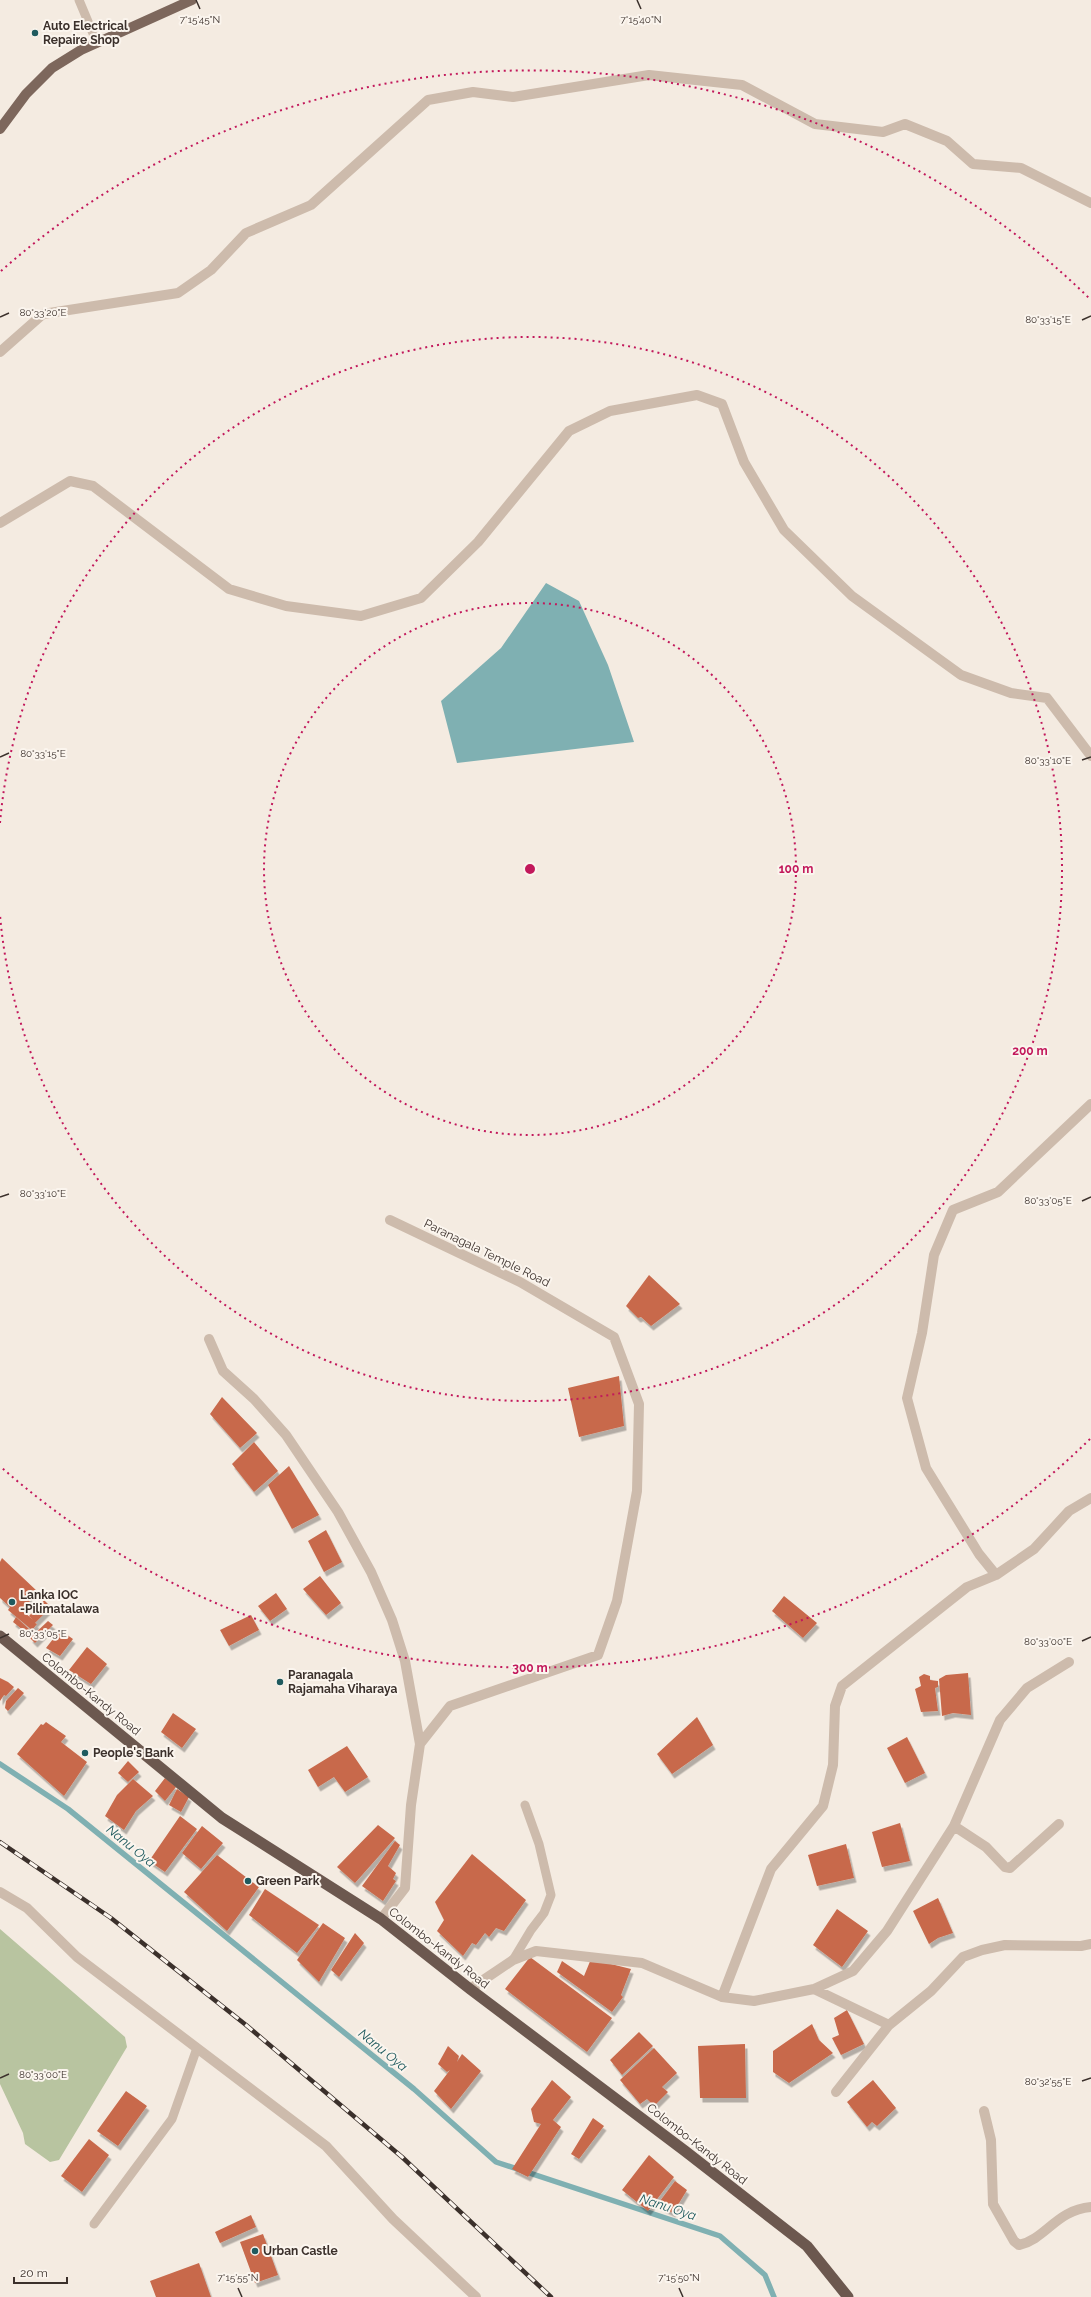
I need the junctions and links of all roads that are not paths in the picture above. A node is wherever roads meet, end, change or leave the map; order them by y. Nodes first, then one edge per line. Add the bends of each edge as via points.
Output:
1 (79, 0) edge
2 (192, 0) edge
3 (97, 43) junction
4 (0, 129) edge
5 (1091, 203) edge
6 (0, 352) edge
7 (0, 522) edge
8 (1091, 756) edge
9 (1091, 1104) edge
10 (390, 1220) dead end
11 (209, 1339) dead end
12 (1091, 1498) edge
13 (996, 1575) junction
14 (0, 1636) edge
15 (1069, 1662) dead end
16 (420, 1744) junction
17 (525, 1806) dead end
18 (1059, 1824) dead end
19 (954, 1826) junction
20 (0, 1892) edge
21 (380, 1919) junction
22 (1091, 1944) edge
23 (514, 1960) junction
24 (470, 1989) junction
25 (814, 1989) junction
26 (722, 1997) junction
27 (889, 2025) junction
28 (197, 2048) junction
29 (836, 2092) dead end
30 (984, 2111) dead end
31 (1091, 2207) edge
32 (94, 2224) dead end
33 (476, 2297) edge
34 (848, 2297) edge

1 - 3 lane
2 - 3 main road
3 - 4 main road via 52,68 26,94
5 - 6 street via 1021,168 973,164 947,141 905,124 883,132 815,124 742,84 649,75 513,97 473,92 428,100 311,205 246,233 211,270 178,293 43,314
7 - 8 street via 70,481 93,486 229,589 286,606 361,616 421,598 478,542 569,431 610,410 697,395 722,404 744,462 784,530 852,596 961,675 1011,693 1047,698
9 - 13 street via 998,1192 953,1210 934,1255 922,1333 907,1398 926,1468 979,1554
10 - 16 street, Paranagala Temple Road via 520,1282 614,1337 639,1404 637,1491 617,1601 598,1655 450,1706
11 - 16 street via 223,1371 254,1399 286,1435 338,1512 371,1572 392,1620 405,1661
12 - 13 street via 1069,1511 1034,1549
13 - 26 street via 967,1587 842,1686 835,1706 833,1765 823,1806 771,1869
14 - 21 highway, Colombo-Kandy Road via 222,1818
15 - 19 street via 1027,1688 1000,1720
16 - 21 street, Paranagala Temple Road via 411,1805 405,1888
17 - 23 lane via 540,1844 551,1895 544,1913
18 - 19 street via 1010,1868 986,1847
19 - 25 street via 882,1937 853,1971
20 - 28 street via 27,1908 77,1957
21 - 24 highway, Colombo-Kandy Road
22 - 27 street via 1005,1945 964,1957 931,1991
23 - 24 street
23 - 26 street via 536,1951 642,1963
24 - 34 highway, Colombo-Kandy Road via 807,2246
25 - 26 street via 754,2001
25 - 27 street
27 - 29 street
28 - 32 lane via 172,2119
28 - 33 street via 326,2146 393,2219
30 - 31 street via 991,2140 993,2204 1014,2241 1019,2245 1030,2243 1058,2218 1082,2207

